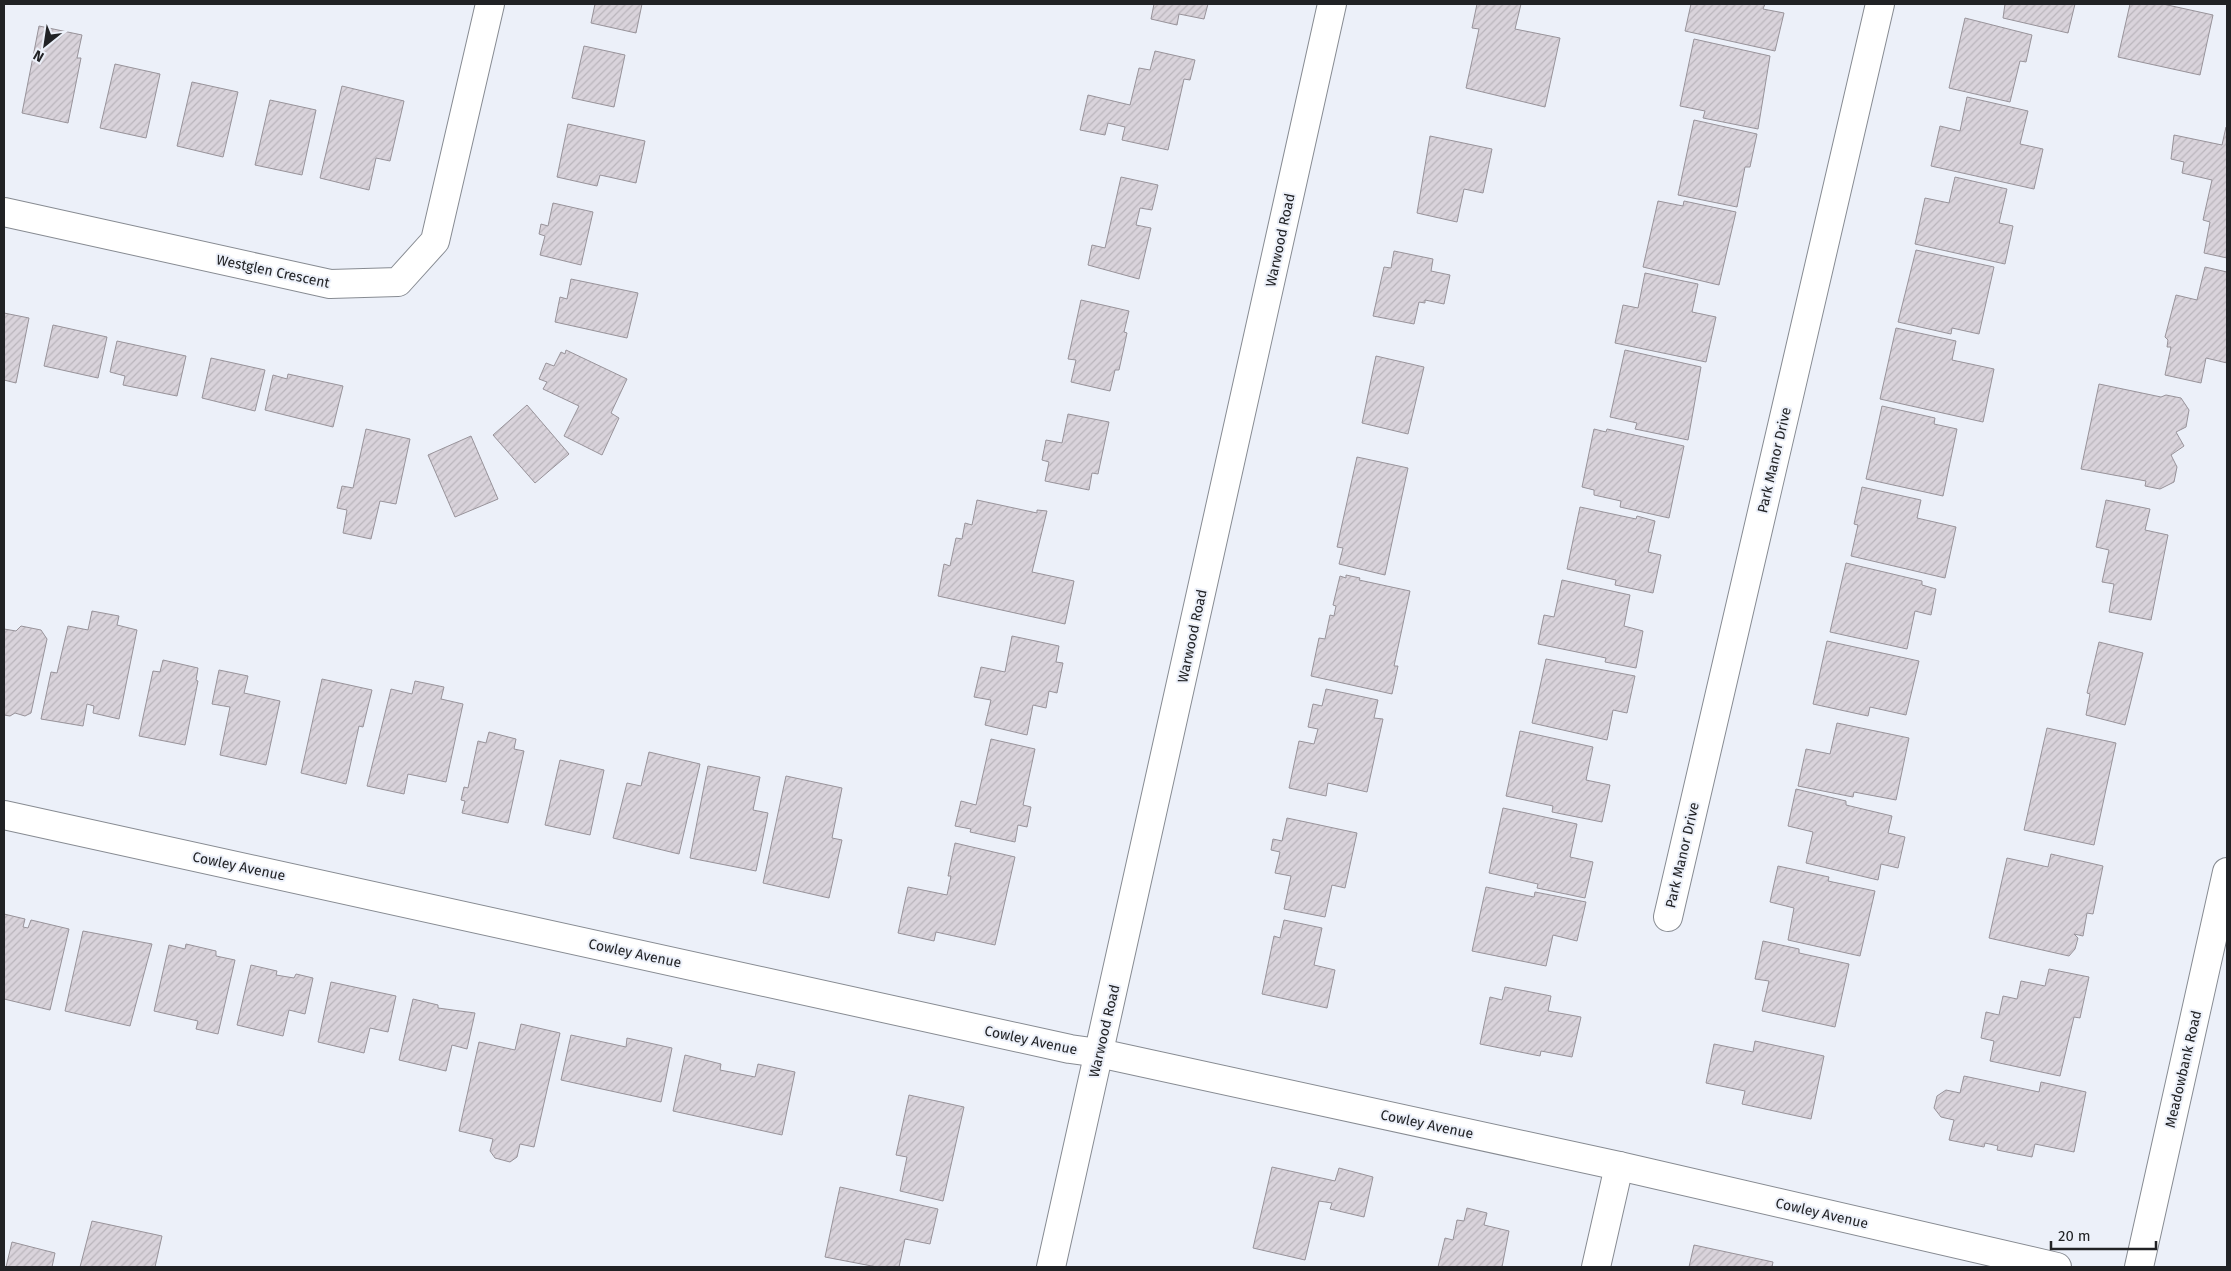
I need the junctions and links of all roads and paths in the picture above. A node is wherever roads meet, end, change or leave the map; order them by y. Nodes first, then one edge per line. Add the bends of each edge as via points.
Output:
1 (490, 4) edge
2 (1332, 4) edge
3 (1880, 4) edge
4 (4, 212) edge
5 (4, 815) edge
6 (2227, 872) edge
7 (1668, 917) dead end
8 (1099, 1053) junction
9 (1619, 1166) junction
10 (1051, 1267) edge
11 (1596, 1267) edge
12 (2057, 1267) edge
13 (2139, 1267) edge

1 - 4 street, Westglen Crescent via 435,241 398,282 330,284
2 - 8 street, Warwood Road
3 - 7 street, Park Manor Drive
5 - 8 street, Cowley Avenue
6 - 13 street, Meadowbank Road
8 - 9 street, Cowley Avenue
8 - 10 street, Warwood Road
9 - 11 street
9 - 12 street, Cowley Avenue

